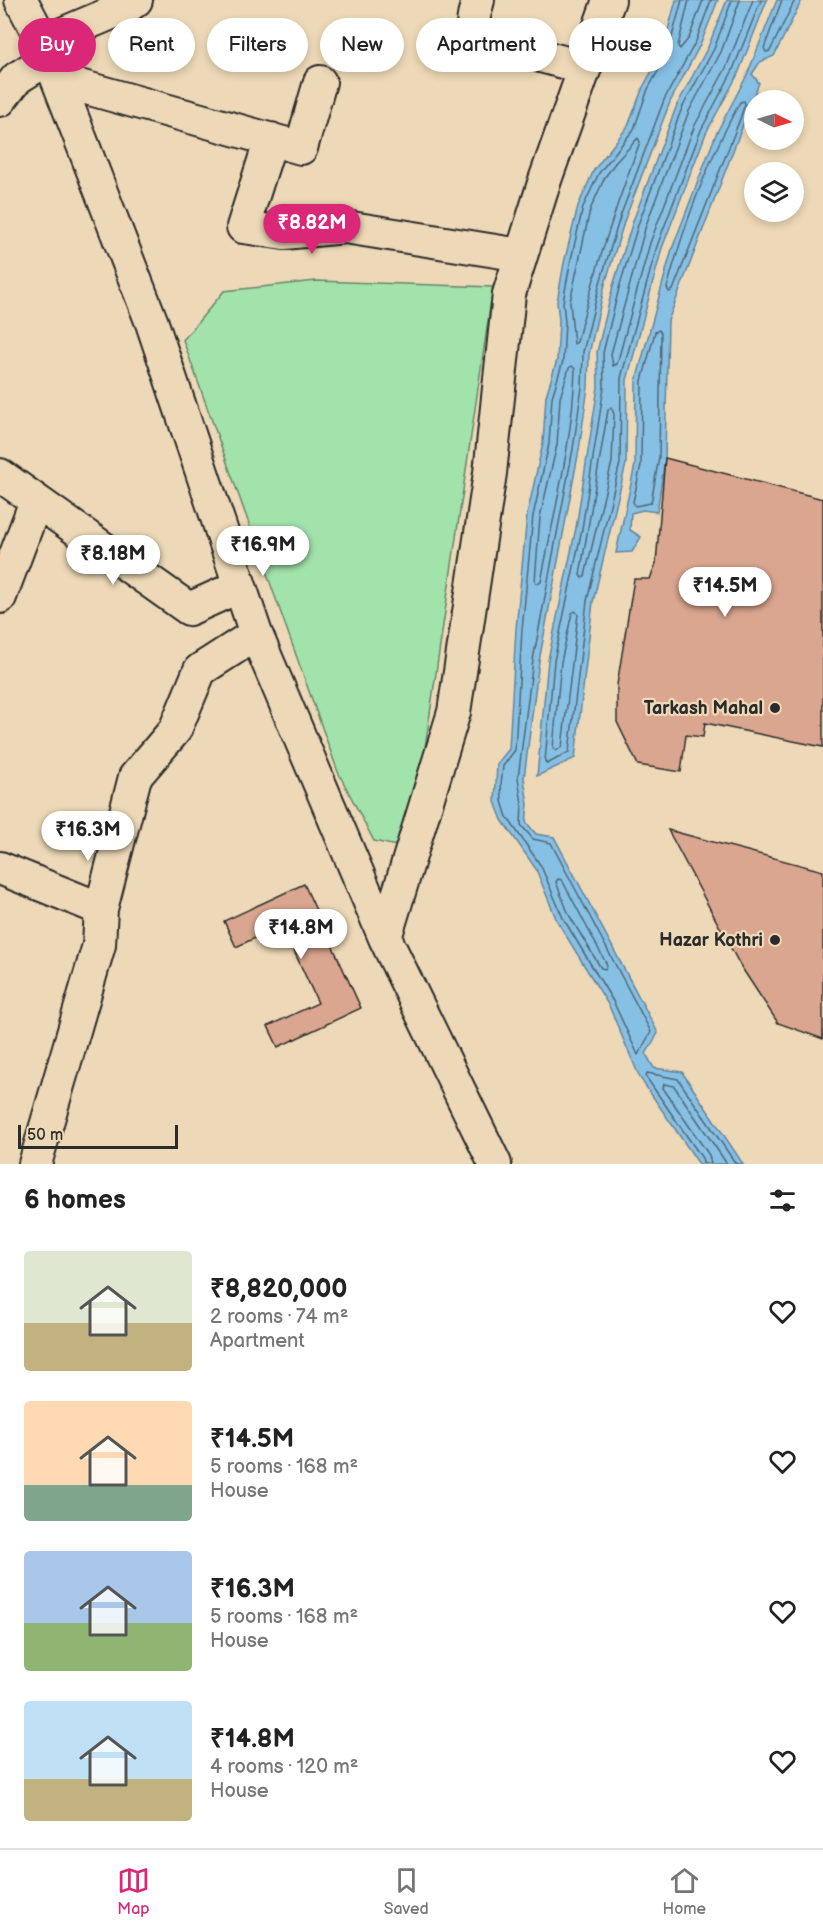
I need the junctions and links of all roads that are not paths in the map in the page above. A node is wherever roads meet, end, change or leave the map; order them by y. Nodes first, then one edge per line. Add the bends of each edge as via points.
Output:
1 (21, 0) edge
2 (136, 0) edge
3 (478, 0) edge
4 (609, 0) edge
5 (30, 18) edge
6 (603, 18) edge
7 (96, 28) edge
8 (569, 64) edge
9 (28, 72) edge
10 (55, 72) edge
11 (83, 72) edge
12 (584, 72) edge
13 (320, 82) dead end
14 (0, 100) edge
15 (271, 140) junction
16 (521, 255) junction
17 (0, 475) edge
18 (36, 501) junction
19 (240, 586) junction
20 (0, 597) edge
21 (256, 634) junction
22 (0, 868) edge
23 (101, 909) junction
24 (385, 938) junction
25 (35, 1164) edge
26 (495, 1164) edge

1 - 5 street
2 - 7 street
3 - 8 street via 472,26 478,39
4 - 6 street
9 - 14 street via 17,78
10 - 19 street via 152,323
11 - 15 street
12 - 16 street
13 - 15 street via 301,148
15 - 16 street via 243,227 284,233 345,227
16 - 24 street via 509,294 490,474 454,712
17 - 18 street
18 - 19 street via 189,609
18 - 20 street
19 - 21 street
21 - 23 street via 200,670 175,730 135,777
21 - 24 street
22 - 23 street
23 - 25 street via 99,945
24 - 26 street

